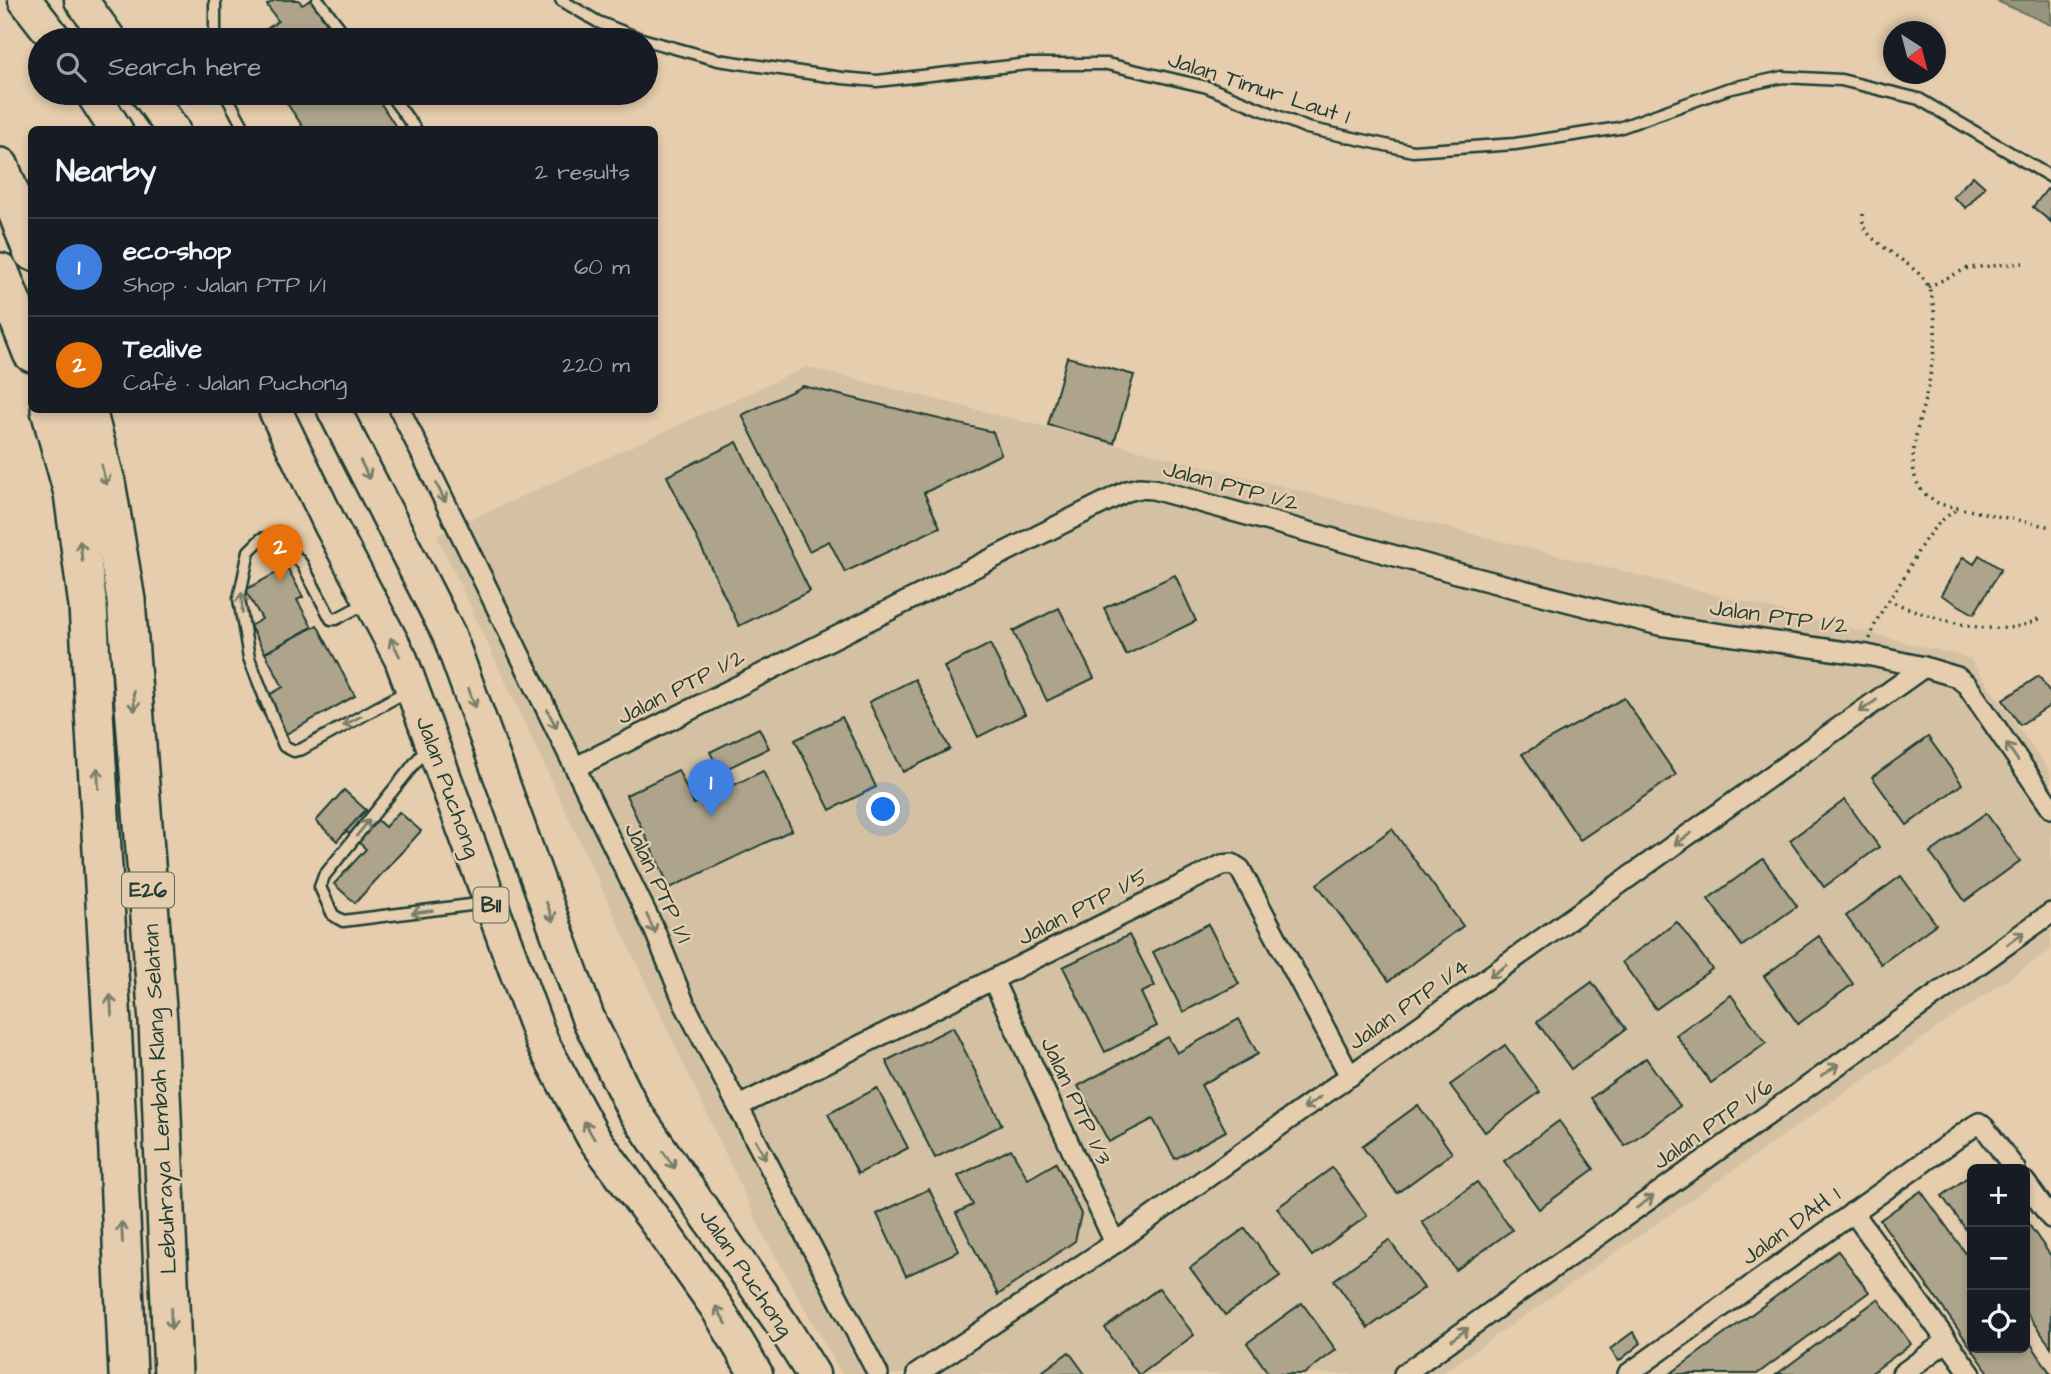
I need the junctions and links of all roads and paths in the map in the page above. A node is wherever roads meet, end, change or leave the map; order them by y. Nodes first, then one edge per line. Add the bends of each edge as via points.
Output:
1 (25, 0) edge
2 (81, 0) edge
3 (215, 0) edge
4 (318, 0) edge
5 (561, 0) edge
6 (47, 28) edge
7 (101, 28) edge
8 (215, 28) edge
9 (340, 28) edge
10 (613, 28) edge
11 (658, 44) edge
12 (100, 105) edge
13 (163, 105) edge
14 (231, 105) edge
15 (398, 105) edge
16 (113, 126) edge
17 (171, 126) edge
18 (243, 126) edge
19 (413, 126) edge
20 (0, 167) edge
21 (2051, 177) edge
22 (1863, 214) dead end
23 (28, 240) edge
24 (2023, 263) dead end
25 (0, 272) edge
26 (1928, 287) junction
27 (28, 343) edge
28 (51, 413) edge
29 (88, 413) edge
30 (276, 413) edge
31 (286, 413) edge
32 (336, 413) edge
33 (401, 413) edge
34 (1957, 509) junction
35 (331, 526) junction
36 (2051, 527) edge
37 (372, 600) junction
38 (1888, 600) junction
39 (2040, 618) dead end
40 (1867, 655) junction
41 (1924, 667) junction
42 (412, 688) junction
43 (432, 743) junction
44 (576, 767) junction
45 (2051, 808) edge
46 (490, 903) junction
47 (2051, 913) edge
48 (993, 980) junction
49 (1350, 1076) junction
50 (739, 1106) junction
51 (2011, 1164) edge
52 (2030, 1189) edge
53 (1853, 1212) junction
54 (2051, 1218) edge
55 (1115, 1243) junction
56 (1947, 1341) junction
57 (128, 1374) edge
58 (173, 1374) edge
59 (756, 1374) edge
60 (813, 1374) edge
61 (878, 1374) edge
62 (917, 1374) edge
63 (1404, 1374) edge
64 (1628, 1374) edge
65 (1902, 1374) edge
66 (1971, 1374) edge

1 - 6 main road
2 - 7 main road
3 - 8 lane
4 - 9 lane
5 - 10 lane, Jalan Timur Laut 1
11 - 21 lane, Jalan Timur Laut 1 via 718,60 877,81 1028,64 1107,64 1207,87 1307,128 1413,152 1515,144 1619,128 1727,89 1783,78 1841,80 1919,99
12 - 16 main road
13 - 17 main road
14 - 18 lane
15 - 19 lane
20 - 23 highway
22 - 26 path via 1863,225 1878,242
24 - 26 path via 1968,268
25 - 27 highway
26 - 34 path via 1935,327 1913,469 1927,496
57 -> 28 highway, Lebuhraya Lembah Klang Selatan / E26 via 88,606 73,493
29 -> 58 highway, Lebuhraya Lembah Klang Selatan / E26 via 106,482 126,600 158,1022
30 - 35 main road, Jalan Puchong / B11
31 - 35 main road via 309,458
32 -> 60 main road, Jalan Puchong / B11 via 449,635 588,1018 633,1109
33 -> 44 street, Jalan PTP 1/1
34 - 36 path
34 - 38 path via 1933,528
35 - 37 main road, Jalan Puchong / B11
42 -> 37 main road, Jalan Puchong / B11
42 -> 37 lane via 302,749 284,746 249,658 239,599 249,551 261,539 277,535 303,564 331,619
38 - 39 path via 1960,625 2000,628
38 - 40 path via 1878,614
40 - 41 street, Jalan PTP 1/2
40 - 44 street, Jalan PTP 1/2 via 1659,625 1139,488
45 -> 41 street via 1967,685 1957,677
41 -> 49 street, Jalan PTP 1/4
42 - 43 main road, Jalan Puchong / B11
43 - 46 main road, Jalan Puchong / B11
46 -> 43 lane via 343,922 333,915 320,887 324,876
44 -> 50 street, Jalan PTP 1/1 via 685,1005
59 -> 46 main road, Jalan Puchong / B11 via 717,1308 593,1137 542,1042
63 -> 47 street, Jalan PTP 1/6
48 - 49 street, Jalan PTP 1/5 via 1232,864 1240,869
48 - 50 street, Jalan PTP 1/5
48 - 55 street, Jalan PTP 1/3
49 -> 55 street, Jalan PTP 1/4
50 -> 61 street, Jalan PTP 1/1
51 - 53 street, Jalan DAH 1 via 1979,1123
52 - 54 street
53 - 56 street
53 - 64 street, Jalan DAH 1
55 - 62 street, Jalan PTP 1/4
56 - 65 street
56 - 66 street

